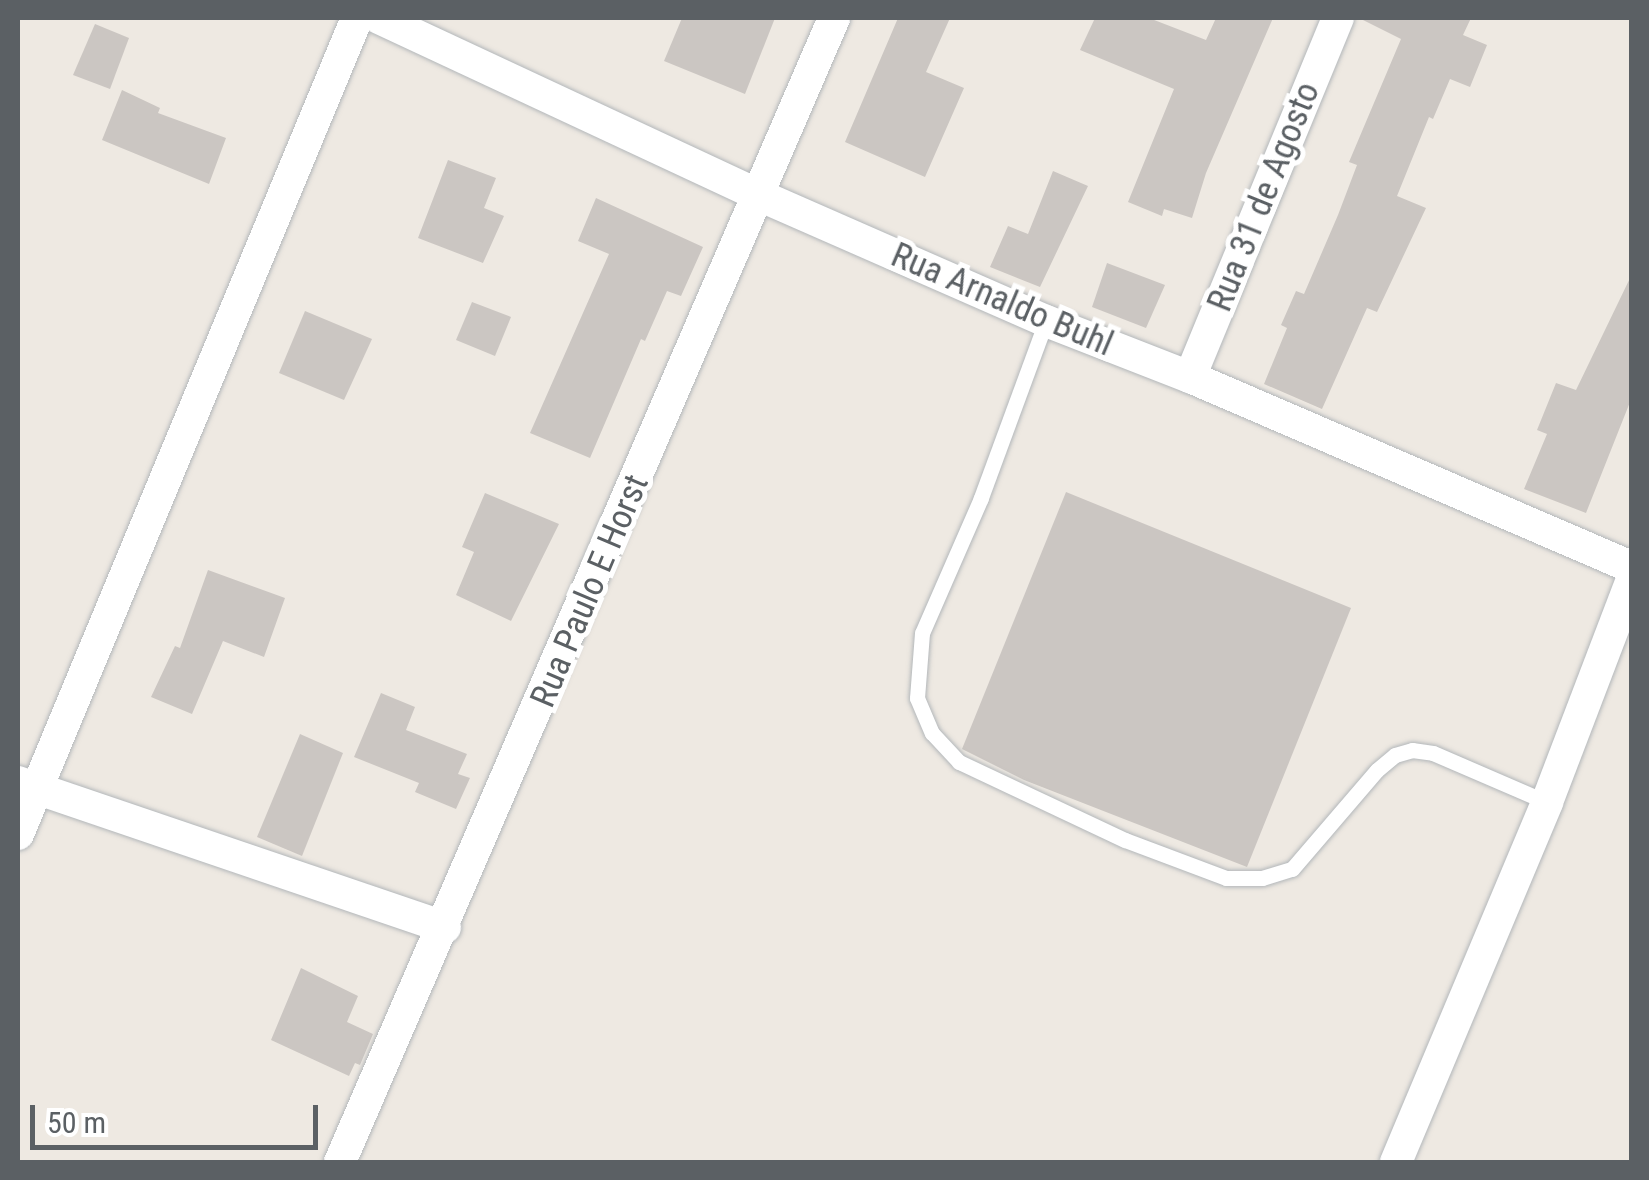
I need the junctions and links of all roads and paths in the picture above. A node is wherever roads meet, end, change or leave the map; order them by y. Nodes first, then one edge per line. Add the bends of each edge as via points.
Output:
1 (356, 18) edge
2 (379, 18) edge
3 (834, 18) edge
4 (1338, 18) edge
5 (760, 196) junction
6 (1046, 321) junction
7 (1190, 377) junction
8 (1632, 567) edge
9 (1632, 579) edge
10 (27, 786) edge
11 (1547, 802) junction
12 (18, 834) edge
13 (445, 927) junction
14 (340, 1162) edge
15 (1396, 1162) edge

1 - 10 street
2 - 5 street, Rua Arnaldo Buhl
3 - 5 street, Rua Paulo E Horst
4 - 7 street, Rua 31 de Agosto
5 - 6 street, Rua Arnaldo Buhl
5 - 13 street, Rua Paulo E Horst
6 - 7 street, Rua Arnaldo Buhl
6 - 11 lane via 922,633 917,698 932,732 959,762 1226,878 1292,869 1377,770 1412,750
7 - 8 street, Rua Arnaldo Buhl
9 - 11 street
10 - 12 street
10 - 13 street
11 - 15 street
13 - 14 street, Rua Paulo E Horst

